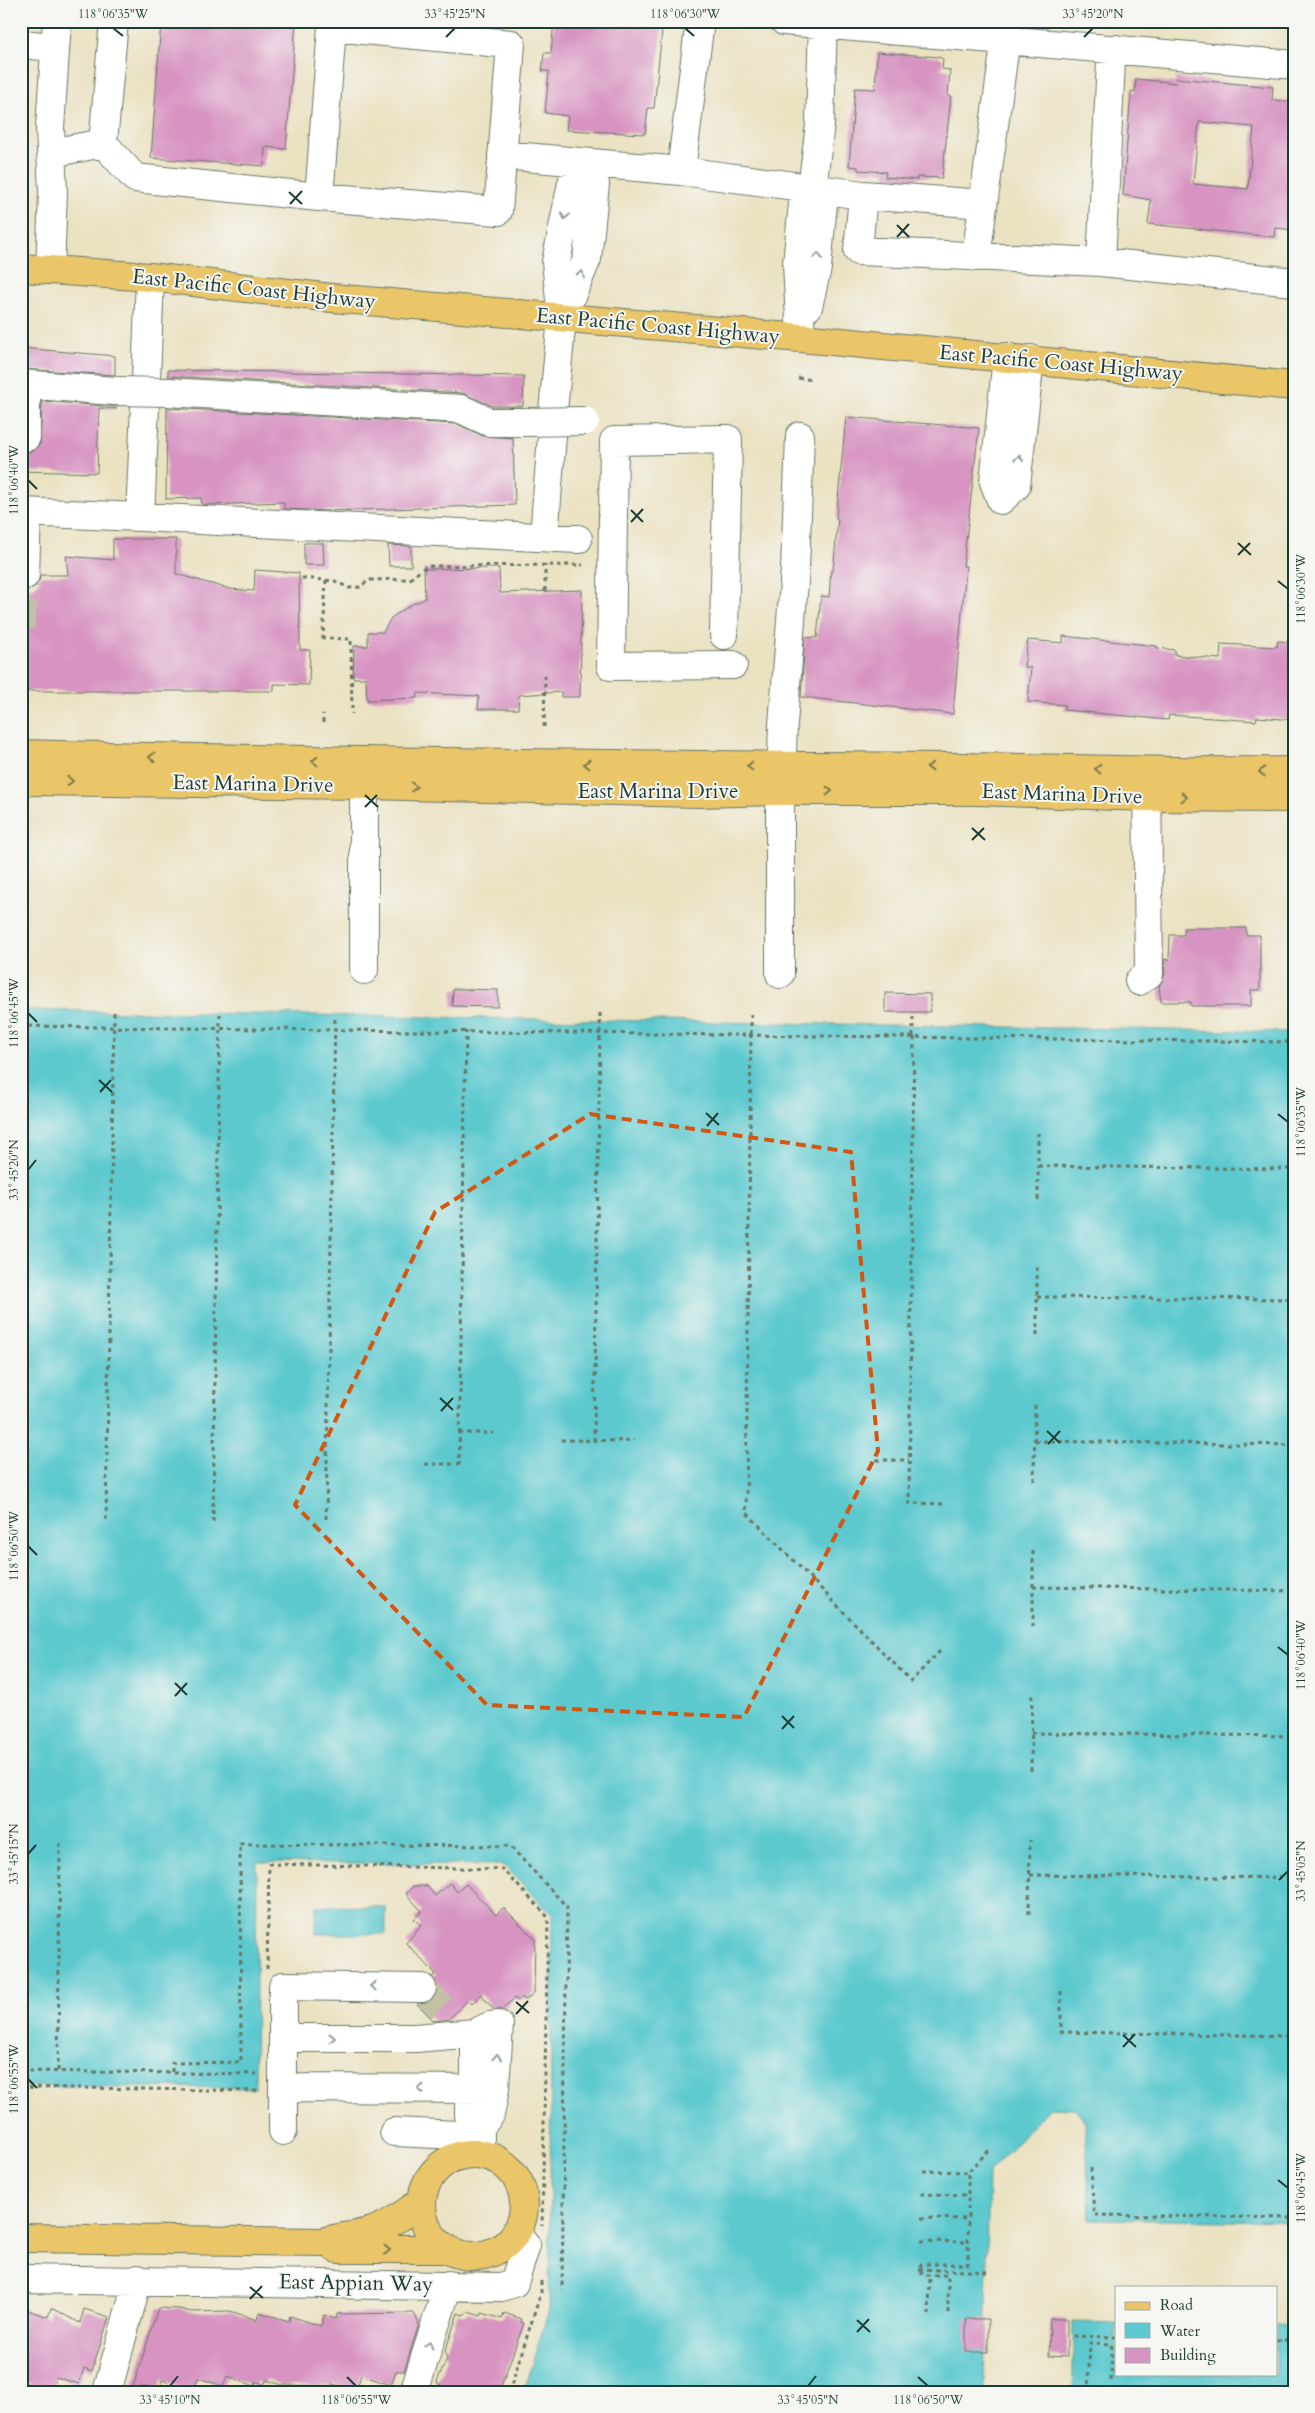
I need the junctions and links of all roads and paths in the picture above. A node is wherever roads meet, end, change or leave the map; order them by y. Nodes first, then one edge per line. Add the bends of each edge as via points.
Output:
1 (114, 21) edge
2 (700, 21) edge
3 (784, 21) edge
4 (824, 23) edge
5 (1008, 31) edge
6 (56, 34) edge
7 (21, 44) edge
8 (1116, 49) junction
9 (1294, 65) edge
10 (103, 143) junction
11 (51, 153) junction
12 (502, 155) junction
13 (583, 167) junction
14 (681, 171) junction
15 (812, 189) junction
16 (863, 195) junction
17 (319, 197) junction
18 (983, 204) junction
19 (976, 257) junction
20 (1101, 262) junction
21 (21, 268) edge
22 (50, 270) junction
23 (150, 277) junction
24 (1294, 282) edge
25 (562, 318) junction
26 (801, 338) junction
27 (798, 378) dead end
28 (812, 380) dead end
29 (24, 384) edge
30 (1294, 386) edge
31 (153, 393) junction
32 (586, 421) dead end
33 (800, 436) dead end
34 (21, 437) edge
35 (24, 512) edge
36 (140, 517) junction
37 (544, 536) junction
38 (578, 539) dead end
39 (583, 565) dead end
40 (545, 566) junction
41 (24, 575) dead end
42 (302, 578) dead end
43 (326, 580) junction
44 (545, 591) dead end
45 (724, 635) dead end
46 (733, 665) dead end
47 (545, 676) dead end
48 (323, 714) dead end
49 (352, 714) dead end
50 (323, 723) dead end
51 (544, 727) dead end
52 (21, 754) edge
53 (1147, 770) junction
54 (1294, 771) edge
55 (364, 773) junction
56 (781, 778) junction
57 (21, 781) edge
58 (1147, 797) junction
59 (1294, 798) edge
60 (364, 970) dead end
61 (780, 974) dead end
62 (1139, 981) dead end
63 (114, 1012) dead end
64 (600, 1013) dead end
65 (220, 1014) dead end
66 (751, 1014) dead end
67 (335, 1016) dead end
68 (913, 1017) dead end
69 (21, 1026) edge
70 (114, 1027) junction
71 (220, 1028) junction
72 (335, 1029) junction
73 (466, 1031) junction
74 (600, 1032) junction
75 (751, 1034) junction
76 (914, 1037) junction
77 (1294, 1042) edge
78 (600, 1046) junction
79 (751, 1052) junction
80 (913, 1052) junction
81 (1038, 1133) dead end
82 (1038, 1166) junction
83 (1294, 1169) edge
84 (1038, 1200) dead end
85 (1037, 1263) dead end
86 (1037, 1297) junction
87 (1294, 1299) edge
88 (1037, 1334) dead end
89 (1036, 1404) dead end
90 (459, 1433) junction
91 (493, 1433) dead end
92 (561, 1440) dead end
93 (594, 1441) junction
94 (634, 1441) dead end
95 (1035, 1441) junction
96 (1294, 1445) edge
97 (876, 1460) dead end
98 (909, 1460) junction
99 (426, 1464) dead end
100 (1034, 1481) dead end
101 (947, 1504) dead end
102 (326, 1519) dead end
103 (106, 1520) dead end
104 (213, 1522) dead end
105 (1034, 1549) dead end
106 (1033, 1587) junction
107 (1294, 1591) edge
108 (1033, 1627) dead end
109 (941, 1650) dead end
110 (1032, 1695) dead end
111 (1031, 1733) junction
112 (1294, 1736) edge
113 (1031, 1771) dead end
114 (60, 1840) dead end
115 (1030, 1840) dead end
116 (1030, 1875) junction
117 (1294, 1878) edge
118 (1029, 1914) dead end
119 (422, 1988) dead end
120 (1061, 1990) dead end
121 (451, 2018) tunnel mouth
122 (475, 2033) junction
123 (1294, 2036) edge
124 (284, 2038) junction
125 (21, 2071) edge
126 (58, 2071) junction
127 (275, 2081) junction
128 (482, 2089) junction
129 (283, 2131) dead end
130 (394, 2132) dead end
131 (480, 2139) junction
132 (990, 2149) dead end
133 (1091, 2168) dead end
134 (923, 2172) dead end
135 (968, 2172) junction
136 (921, 2194) dead end
137 (968, 2195) junction
138 (422, 2201) junction
139 (921, 2218) dead end
140 (1294, 2218) edge
141 (968, 2219) junction
142 (516, 2232) junction
143 (21, 2238) edge
144 (921, 2241) dead end
145 (322, 2242) junction
146 (968, 2242) junction
147 (448, 2249) junction
148 (921, 2269) junction
149 (987, 2272) dead end
150 (930, 2275) junction
151 (21, 2279) edge
152 (138, 2279) junction
153 (448, 2285) junction
154 (537, 2304) dead end
155 (948, 2313) dead end
156 (929, 2315) dead end
157 (1073, 2336) dead end
158 (1115, 2337) edge
159 (1278, 2340) edge
160 (1294, 2340) edge
161 (1111, 2384) dead end
162 (107, 2392) edge
163 (414, 2392) edge
164 (509, 2392) edge
165 (1088, 2392) edge

1 - 10 street
2 - 14 street
3 - 4 street
4 - 5 street
4 - 15 street via 820,124
5 - 8 street
5 - 18 street
6 - 7 street
6 - 11 street
8 - 9 street
8 - 20 street via 1111,61
10 - 11 street
10 - 17 street via 136,178
11 - 22 street
12 - 13 street
12 - 17 street via 498,211
12 - 17 street via 511,44 332,27
13 - 14 street
13 - 25 street via 572,183 556,262
14 - 15 street
15 - 16 street
15 - 26 street via 803,204 797,264
16 - 18 street
16 - 19 street via 858,251
18 - 19 street
19 - 20 street
20 - 24 street
21 - 22 main road, East Pacific Coast Highway
22 - 23 main road, East Pacific Coast Highway
23 - 25 main road, East Pacific Coast Highway via 332,298
23 - 31 street
25 - 26 main road, East Pacific Coast Highway
25 - 37 street
26 - 30 main road, East Pacific Coast Highway
27 - 28 path
29 - 31 street, bridge
29 - 34 street via 26,437
31 - 32 street, bridge via 461,410 488,422
31 - 36 street
33 - 56 street
35 - 36 street
35 - 41 street
36 - 37 street
37 - 38 street
39 - 40 path
40 - 43 path via 426,566 410,579 369,580 360,588 349,588
40 - 44 path
42 - 43 path
43 - 49 path via 323,638 351,639
45 - 46 street via 728,438 614,441 611,666
47 - 51 path
48 - 50 path
55 -> 52 main road, East Marina Drive
54 -> 53 main road, East Marina Drive
53 -> 56 main road, East Marina Drive
53 - 58 street
55 - 56 main road, East Marina Drive via 697,793
57 -> 55 main road, East Marina Drive
55 - 60 street
56 -> 58 main road, East Marina Drive via 978,791
56 - 61 street
58 -> 59 main road, East Marina Drive
58 - 62 street via 1149,974
63 - 70 path
64 - 78 path
65 - 71 path
66 - 79 path
67 - 72 path
68 - 80 path
69 - 70 path
70 - 71 path
70 - 103 path
71 - 72 path
71 - 104 path
72 - 73 path
72 - 102 path
73 - 74 path
73 - 90 path
74 - 75 path
74 - 78 path
75 - 76 path
75 - 79 path
76 - 77 path
76 - 80 path
78 - 93 path
79 - 109 path via 746,1512 911,1680
80 - 98 path
81 - 82 path
82 - 83 path
82 - 84 path
85 - 86 path
86 - 87 path
86 - 88 path
89 - 95 path
90 - 91 path
90 - 99 path via 459,1464
92 - 93 path
93 - 94 path
95 - 96 path
95 - 100 path
97 - 98 path
98 - 101 path via 909,1503
105 - 106 path
106 - 107 path
106 - 108 path
110 - 111 path
111 - 112 path
111 - 113 path
114 - 126 path
115 - 116 path
116 - 117 path
116 - 118 path
119 -> 124 street via 283,1986
120 - 123 path via 1061,2032
121 - 122 street
124 -> 122 street via 416,2038
122 - 128 street via 475,2078
124 - 127 street
125 - 126 path
126 - 127 path
128 -> 127 street
127 - 129 street
128 - 131 street via 469,2115
130 - 131 street
131 - 138 main road via 439,2167 427,2182
131 - 142 main road via 520,2184 524,2208
132 - 135 path
133 - 140 path via 1094,2215
134 - 135 path
135 - 137 path
136 - 137 path
137 - 141 path
138 - 145 main road, East Appian Way via 372,2231
138 - 147 main road via 430,2232
139 - 141 path
141 - 146 path
142 - 147 main road via 502,2246 485,2254 466,2255
142 - 153 street, East Appian Way via 526,2245 514,2283 501,2287
143 - 145 main road, East Appian Way
144 - 146 path
145 -> 147 main road, East Appian Way via 340,2250
146 - 148 path via 968,2264 921,2264
148 - 149 path
148 - 150 path via 922,2275
150 - 155 path via 948,2275
150 - 156 path
151 - 152 street, East Appian Way
152 - 153 street, East Appian Way
152 - 162 street
163 -> 153 street
154 - 164 path
157 - 158 path
159 - 160 path
161 - 165 path via 1112,2344 1090,2344

